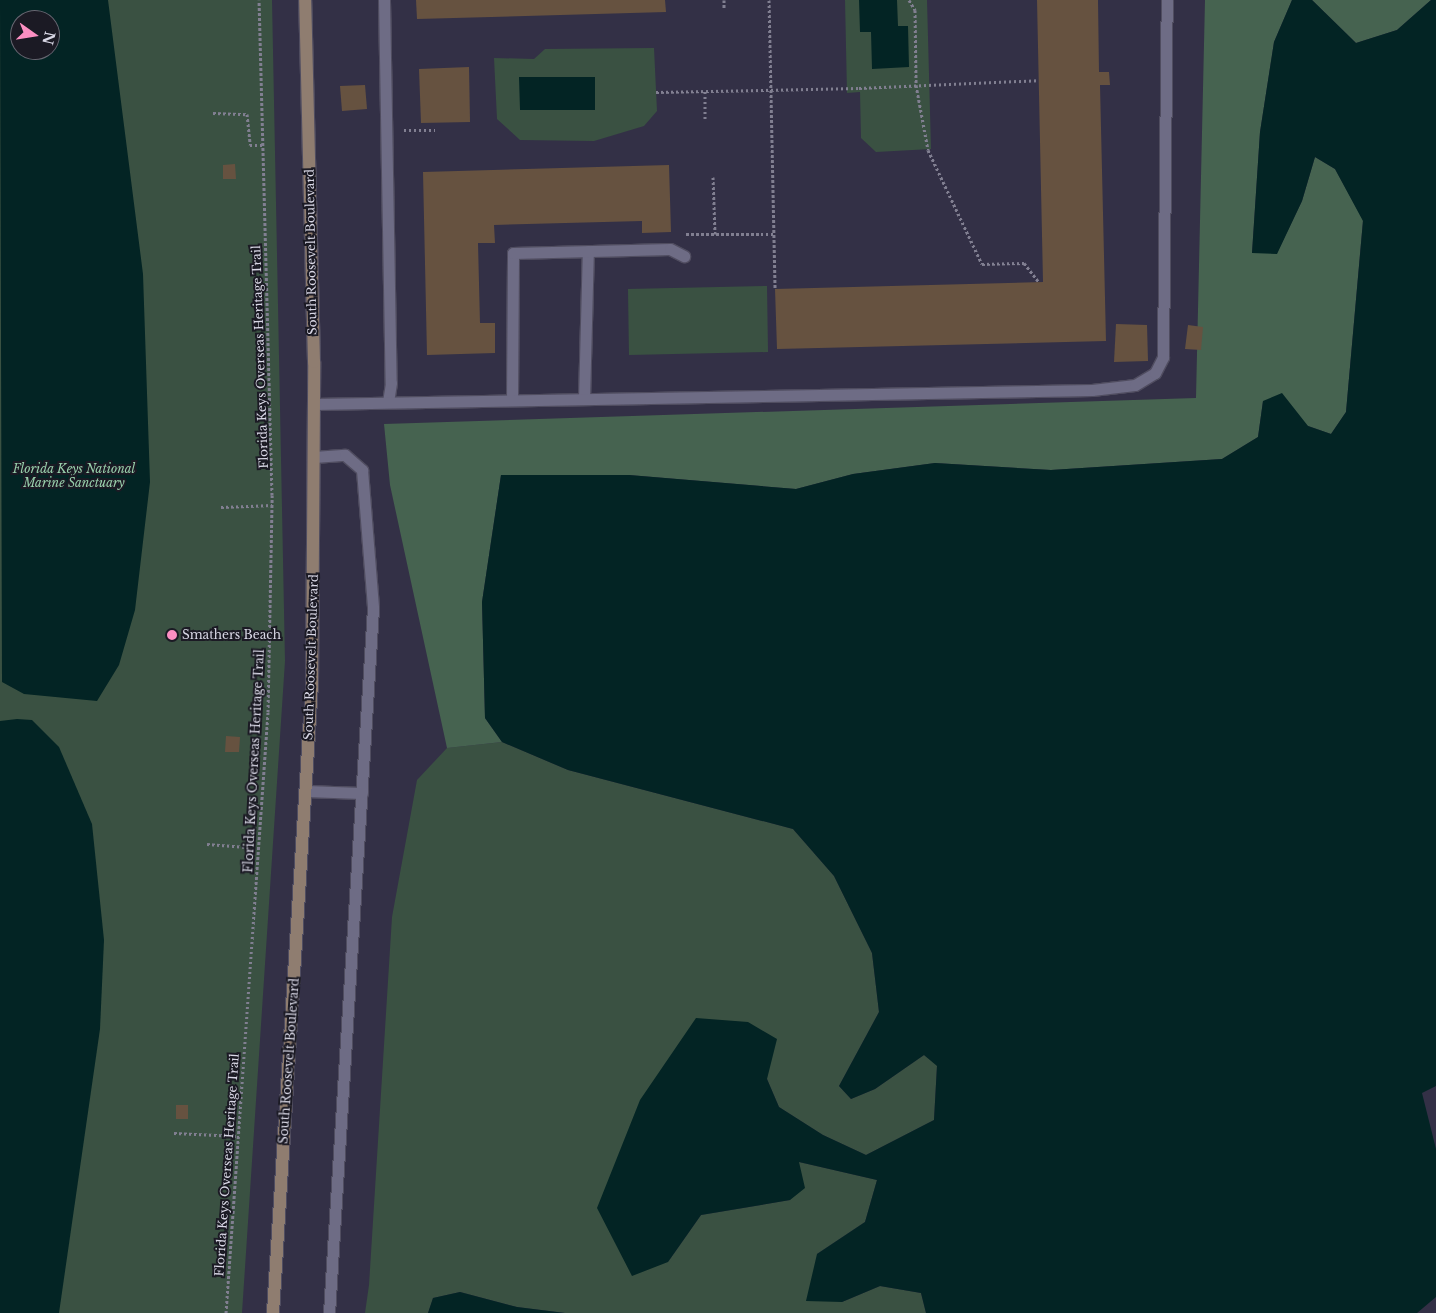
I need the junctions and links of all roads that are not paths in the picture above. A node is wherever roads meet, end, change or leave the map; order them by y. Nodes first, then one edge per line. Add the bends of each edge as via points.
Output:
1 (305, 0) edge
2 (384, 0) edge
3 (1167, 0) edge
4 (588, 251) junction
5 (684, 256) dead end
6 (584, 399) junction
7 (512, 400) junction
8 (388, 402) junction
9 (314, 404) junction
10 (314, 456) junction
11 (305, 790) junction
12 (362, 793) junction
13 (273, 1313) edge
14 (329, 1313) edge

1 - 9 main road, South Roosevelt Boulevard
2 - 8 lane via 391,383
3 - 6 lane via 1163,357 1155,373 1135,385 1092,390
4 - 5 lane via 670,249
4 - 6 lane
4 - 7 lane via 513,254
6 - 7 lane
7 - 8 lane
8 - 9 lane
9 - 10 main road, South Roosevelt Boulevard
10 - 11 main road, South Roosevelt Boulevard via 312,685
10 - 12 lane via 345,455 362,470 373,608
11 - 12 lane
11 - 13 main road, South Roosevelt Boulevard
12 - 14 lane

